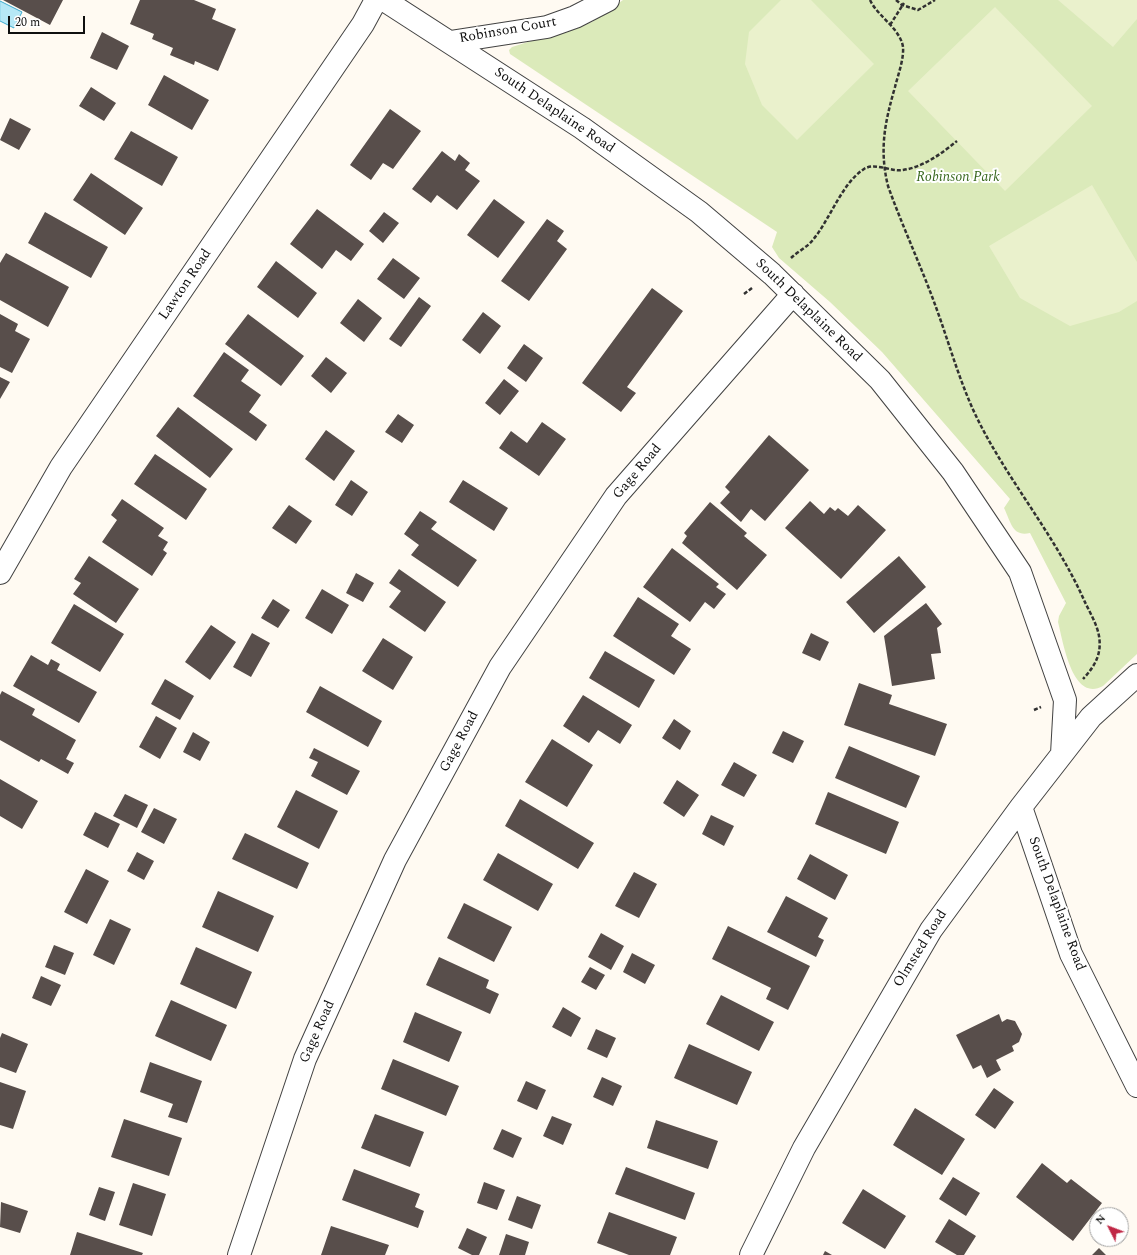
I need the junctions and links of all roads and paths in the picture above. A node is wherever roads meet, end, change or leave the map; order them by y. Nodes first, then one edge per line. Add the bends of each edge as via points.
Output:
1 (376, 0) edge
2 (384, 0) edge
3 (608, 0) edge
4 (870, 0) edge
5 (896, 0) edge
6 (935, 0) edge
7 (903, 4) junction
8 (890, 25) junction
9 (450, 42) junction
10 (957, 141) dead end
11 (884, 168) junction
12 (772, 274) junction
13 (744, 294) dead end
14 (793, 294) junction
15 (0, 573) edge
16 (1137, 675) edge
17 (1079, 683) dead end
18 (1062, 754) junction
19 (1021, 807) junction
20 (1137, 1086) edge
21 (239, 1255) edge
22 (751, 1255) edge

1 - 15 street, Lawton Road via 363,24 61,467
2 - 9 street, South Delaplaine Road
3 - 9 street, Robinson Court via 575,17 547,27
4 - 8 path
5 - 7 path
6 - 7 path via 918,10
7 - 8 path
8 - 11 path via 899,35 903,48 884,128
9 - 12 street, South Delaplaine Road via 588,132 699,212
10 - 11 path via 936,157 918,166 893,171
11 - 12 path via 865,169 846,190 812,242
11 - 17 path via 895,207 937,310 976,417 1008,474 1054,544 1078,587 1099,636 1100,655
12 - 13 path
12 - 14 street, South Delaplaine Road
14 - 18 street, South Delaplaine Road via 880,380 953,472 1020,572 1064,700
14 - 21 street, Gage Road via 616,496 500,667 395,860 305,1059
16 - 18 street, Olmsted Road via 1091,717
18 - 19 street, Olmsted Road
19 - 20 street, South Delaplaine Road via 1071,954
19 - 22 street, Olmsted Road via 931,930 804,1148

